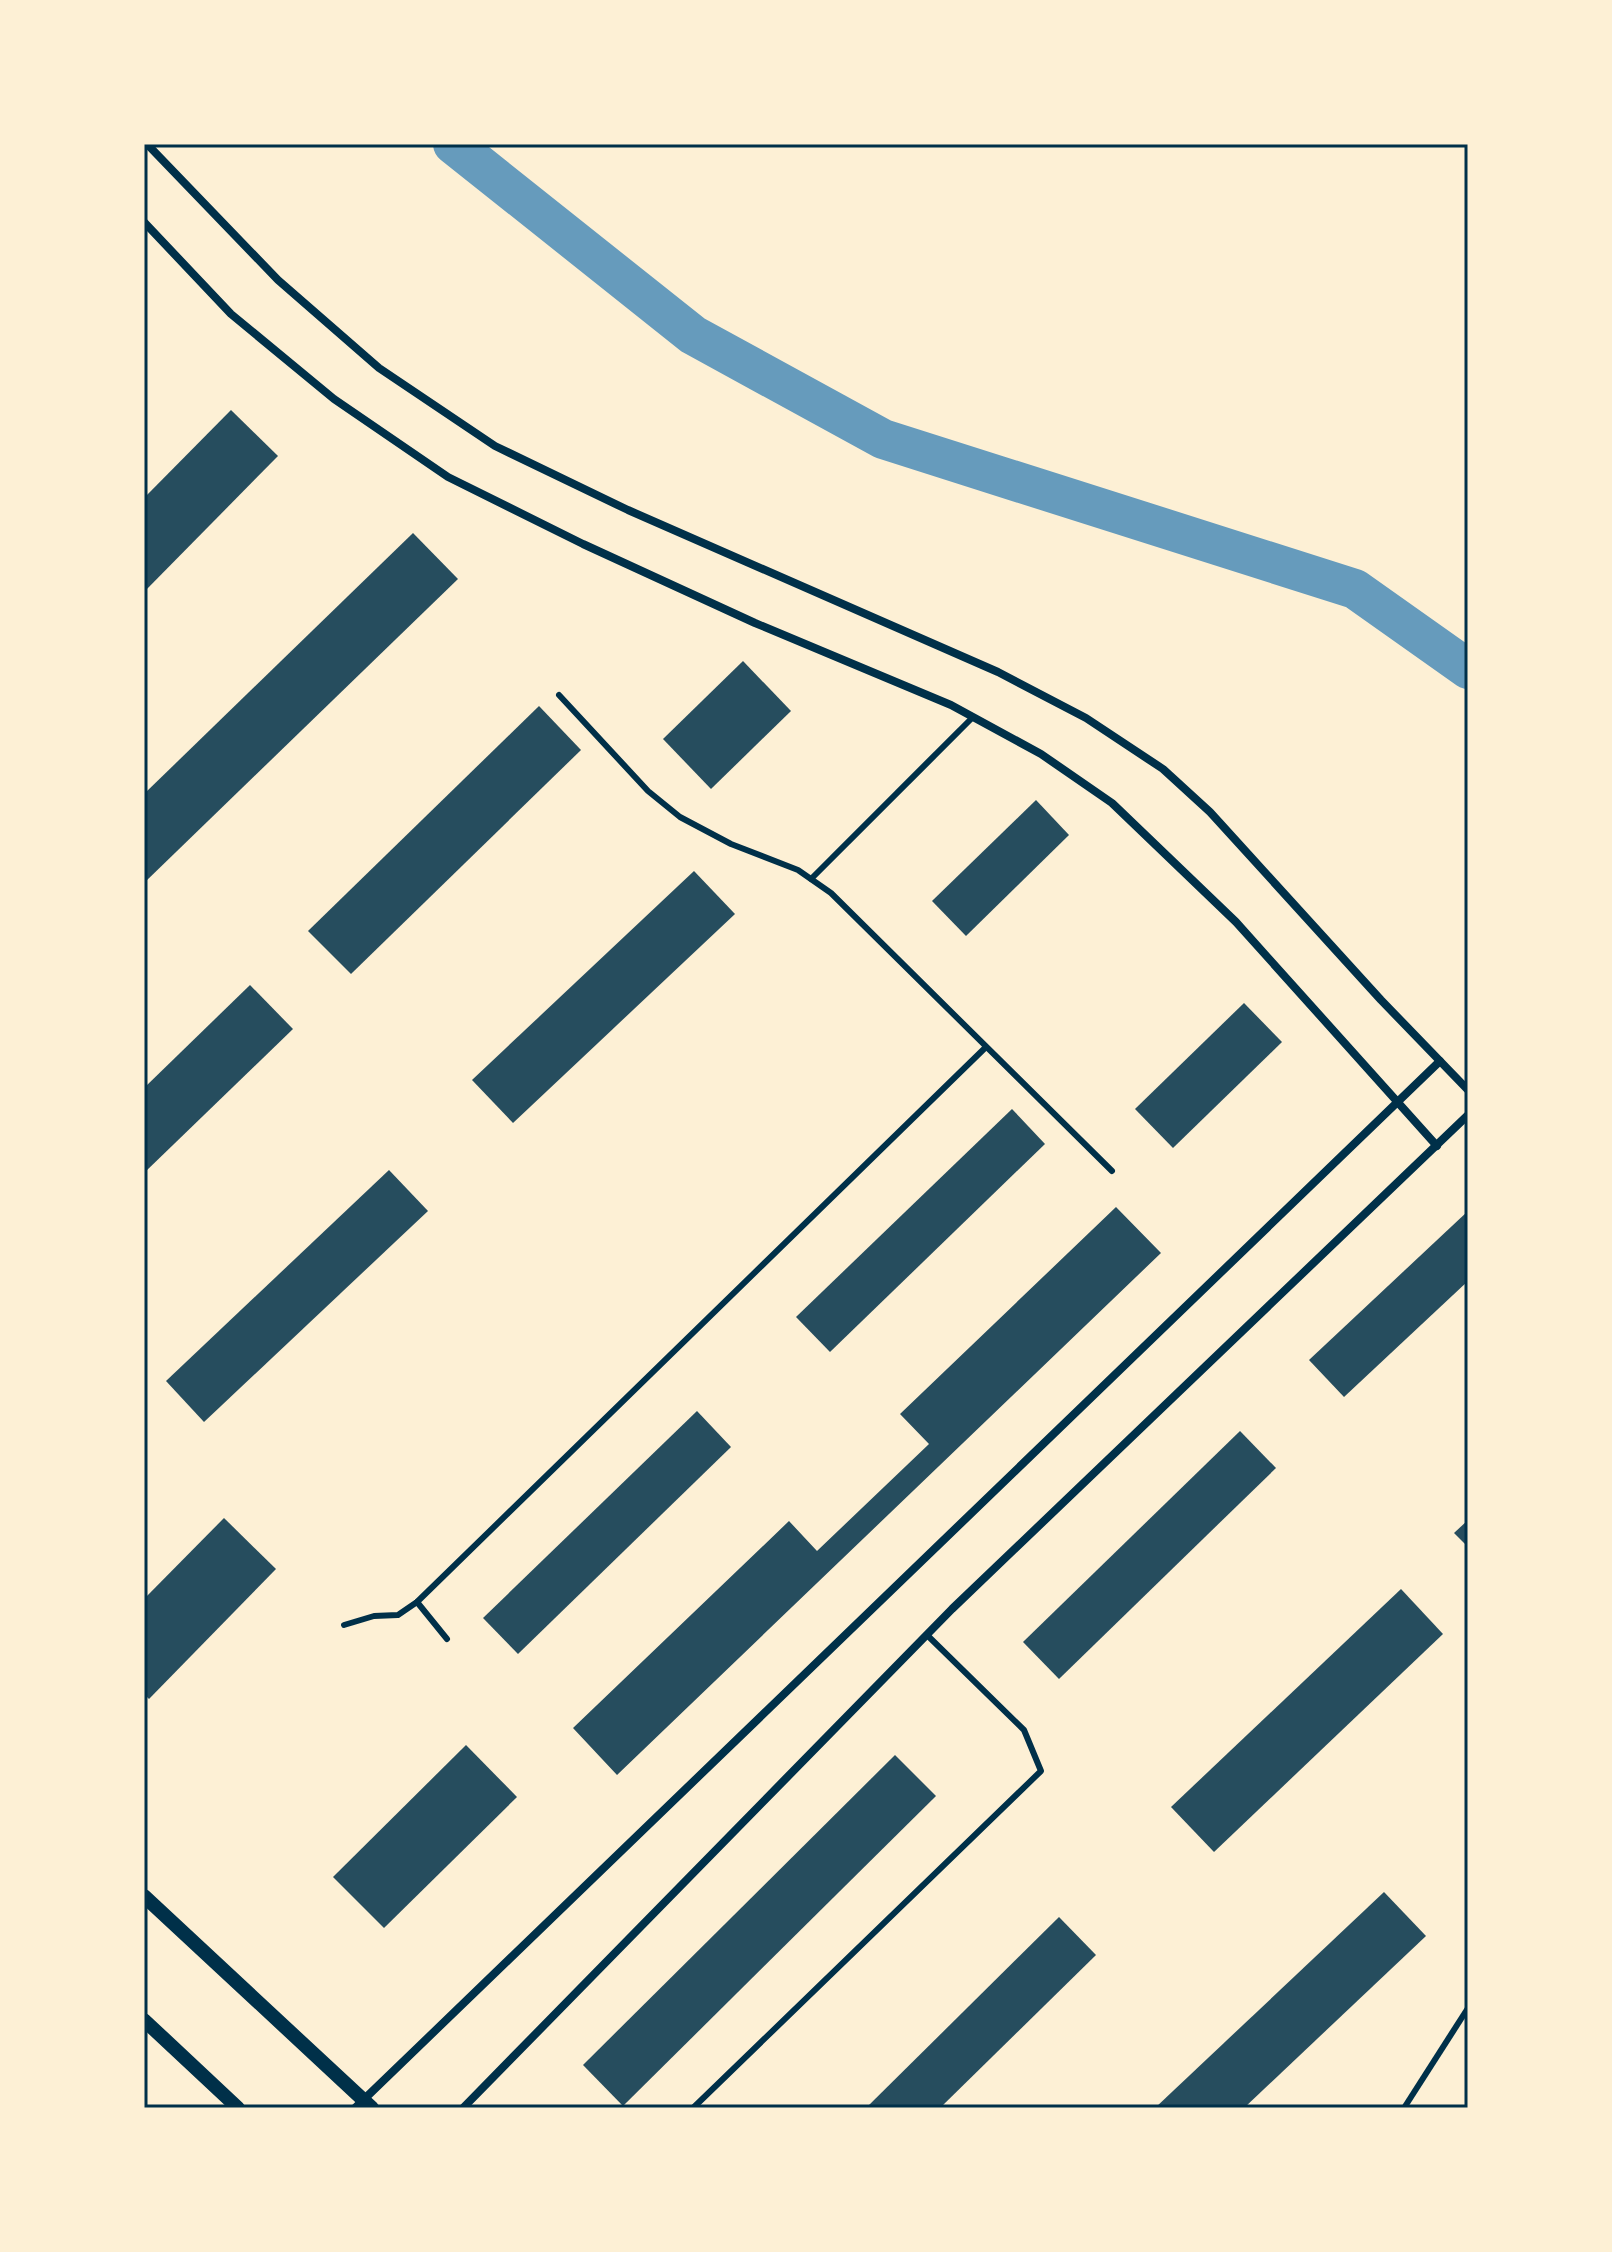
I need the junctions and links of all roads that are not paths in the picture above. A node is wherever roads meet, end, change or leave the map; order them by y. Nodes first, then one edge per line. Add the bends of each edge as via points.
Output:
1 (147, 144) edge
2 (144, 222) edge
3 (559, 695) dead end
4 (973, 717) junction
5 (811, 879) junction
6 (986, 1047) junction
7 (1440, 1061) junction
8 (1468, 1090) edge
9 (1397, 1103) junction
10 (1468, 1115) edge
11 (1437, 1146) junction
12 (1112, 1171) dead end
13 (417, 1602) junction
14 (344, 1625) dead end
15 (927, 1635) junction
16 (447, 1639) dead end
17 (144, 1896) edge
18 (1468, 2008) edge
19 (144, 2020) edge
20 (363, 2105) edge
21 (238, 2108) edge
22 (463, 2108) edge
23 (693, 2108) edge
24 (1404, 2108) edge

1 - 7 street via 278,280 379,368 495,446 998,672 1086,718 1163,769 1210,812
2 - 4 street via 242,324 334,399 448,477 755,623
3 - 5 lane via 648,791 680,817
4 - 5 lane
4 - 9 street via 1041,754 1112,803 1236,922
5 - 6 lane
6 - 12 lane
6 - 13 lane
7 - 8 street
7 - 9 street
9 - 11 street
9 - 20 street
10 - 11 street
11 - 15 street
13 - 14 lane via 398,1615
13 - 16 lane
15 - 22 street
15 - 23 lane via 1024,1730 1041,1771
17 - 20 street
18 - 24 lane
19 - 21 street

